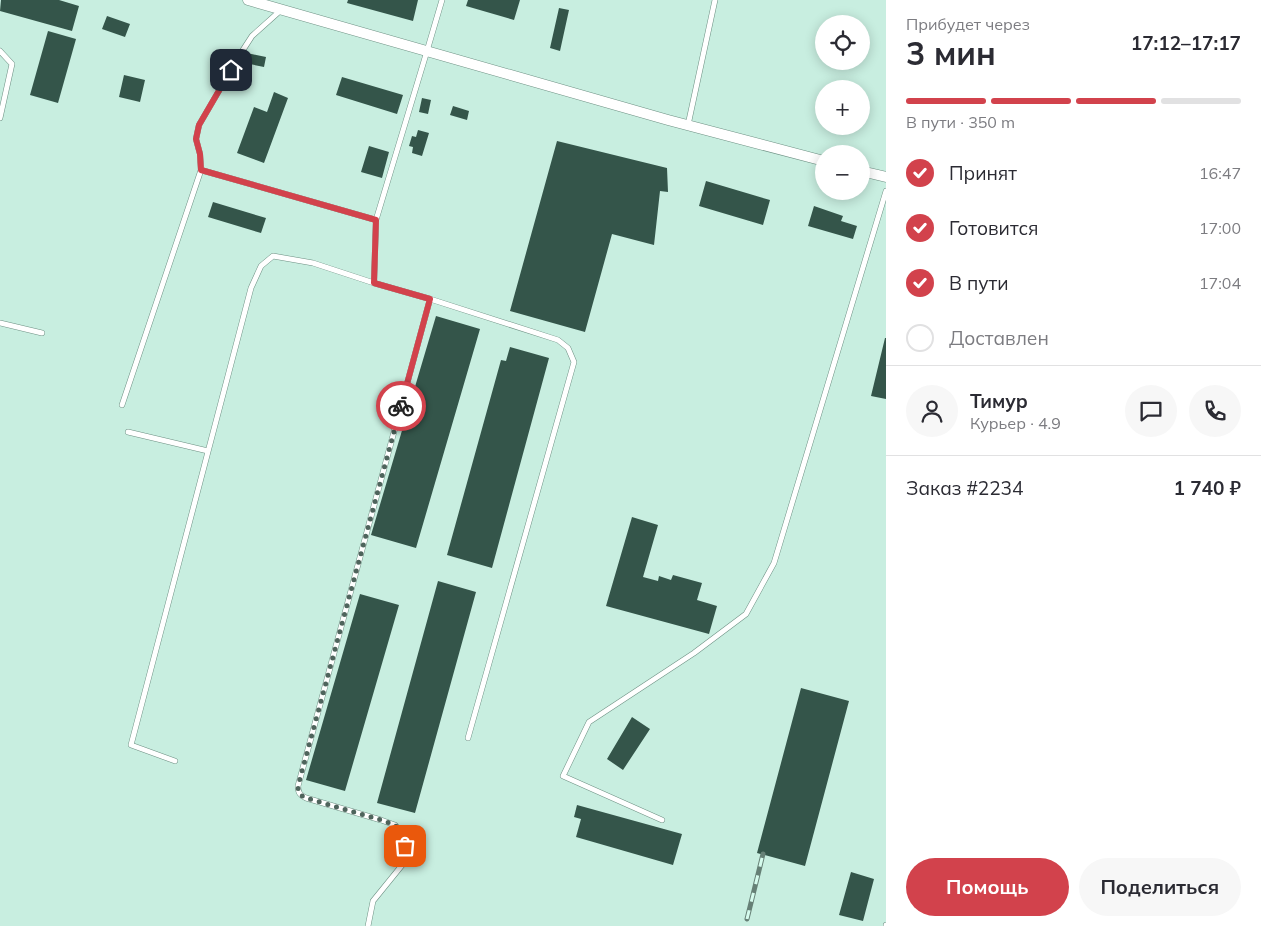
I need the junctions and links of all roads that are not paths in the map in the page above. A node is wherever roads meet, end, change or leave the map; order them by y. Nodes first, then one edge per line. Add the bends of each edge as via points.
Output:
1 (248, 0) edge
2 (442, 0) edge
3 (714, 0) edge
4 (281, 10) junction
5 (0, 51) edge
6 (428, 51) junction
7 (0, 118) edge
8 (688, 126) junction
9 (815, 159) edge
10 (201, 170) junction
11 (870, 173) edge
12 (886, 177) edge
13 (886, 191) edge
14 (376, 220) junction
15 (374, 283) junction
16 (430, 299) junction
17 (0, 322) edge
18 (42, 334) dead end
19 (122, 405) dead end
20 (128, 432) dead end
21 (208, 451) junction
22 (468, 738) dead end
23 (175, 761) dead end
24 (662, 820) dead end
25 (368, 926) edge

1 - 4 street
2 - 6 lane
3 - 8 lane
4 - 6 street
4 - 10 lane via 252,36 199,125 196,139
5 - 7 lane via 12,64
6 - 8 street
6 - 14 lane
8 - 9 street
10 - 14 lane
10 - 19 lane
11 - 12 street
13 - 24 lane via 774,562 746,614 694,653 589,722 563,776
14 - 15 lane
15 - 16 lane
15 - 21 lane via 313,263 273,256 261,266 251,288
16 - 22 lane via 558,340 568,348 574,362
16 - 25 lane via 298,786 300,795 306,798 395,825 405,837 402,864 373,901
17 - 18 lane
20 - 21 lane
21 - 23 lane via 131,745

